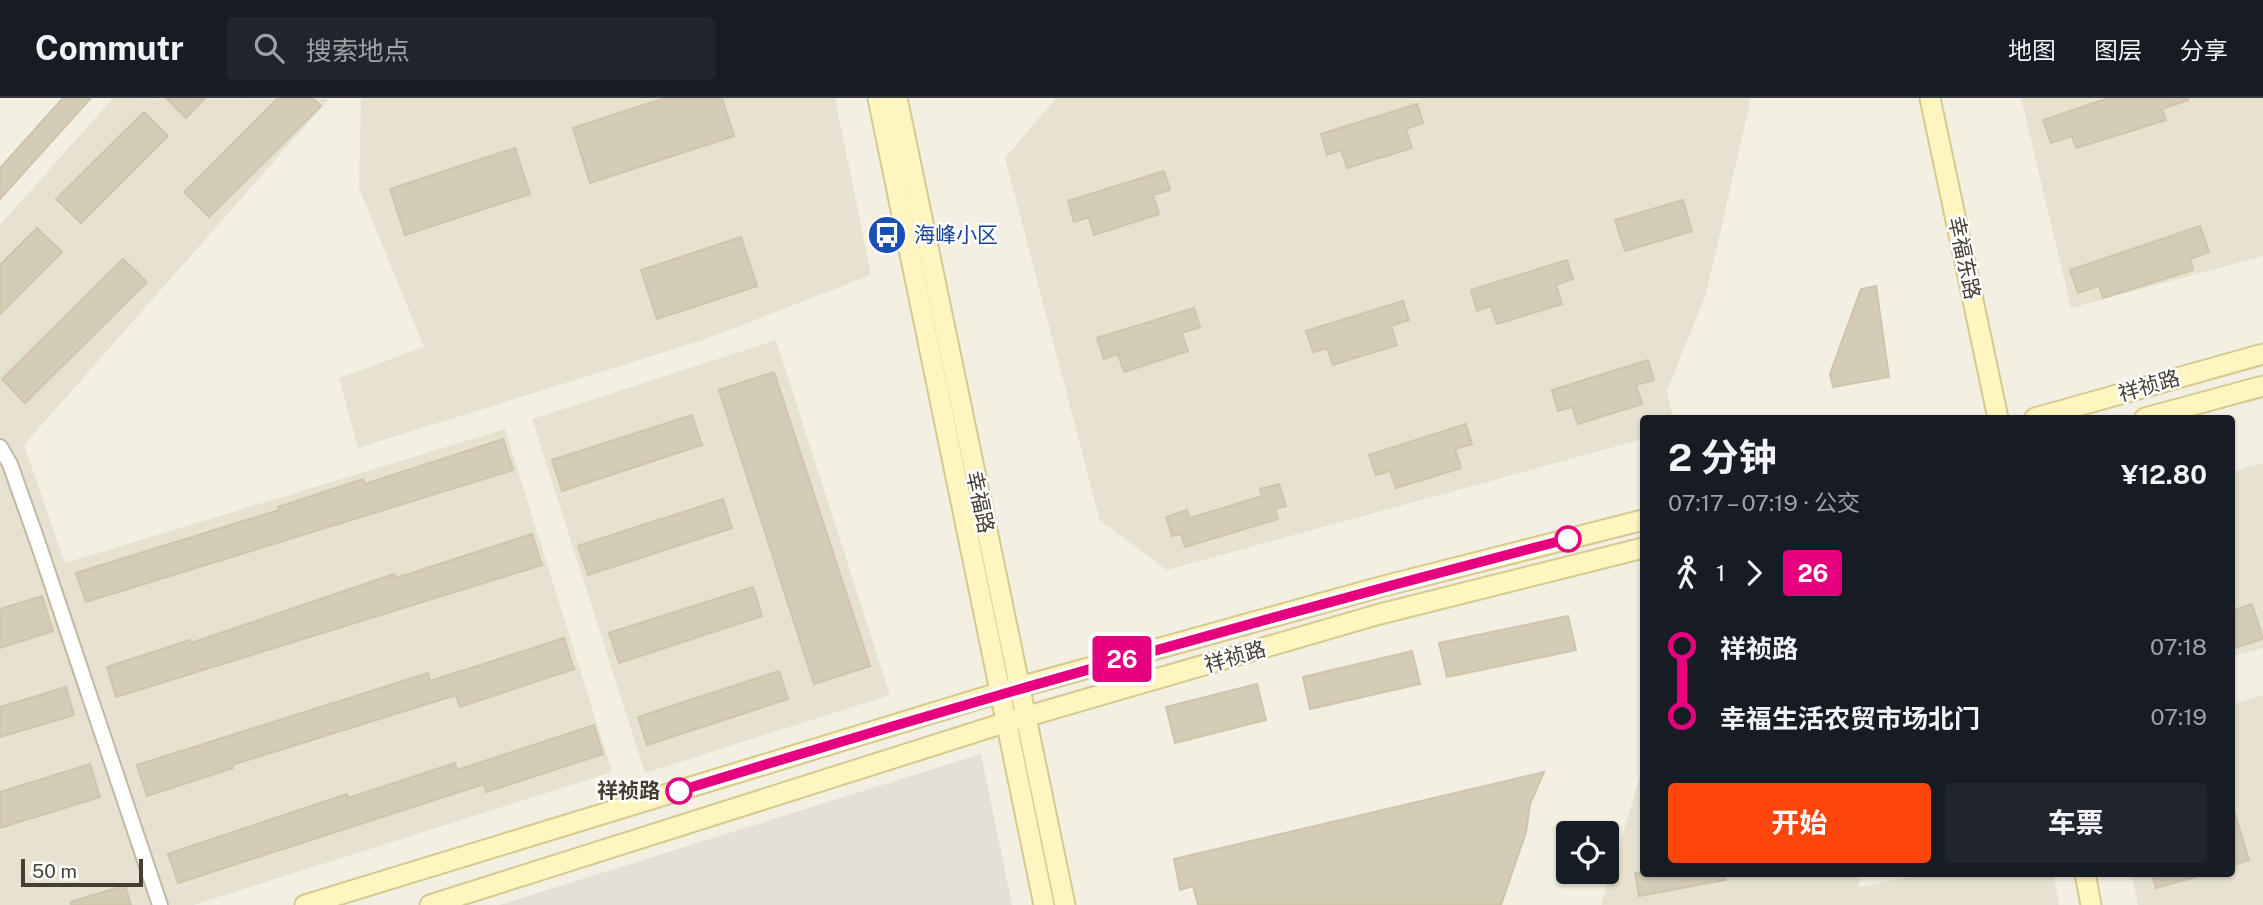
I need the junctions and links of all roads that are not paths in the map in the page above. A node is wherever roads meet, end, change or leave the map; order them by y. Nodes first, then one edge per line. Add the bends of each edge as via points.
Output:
1 (878, 98) edge
2 (897, 98) edge
3 (1930, 98) edge
4 (2263, 355) edge
5 (2263, 386) edge
6 (1997, 415) edge
7 (2046, 415) edge
8 (2156, 415) edge
9 (0, 447) edge
10 (1640, 521) edge
11 (1640, 549) edge
12 (1019, 688) junction
13 (998, 693) junction
14 (1025, 718) junction
15 (1004, 723) junction
16 (2086, 877) edge
17 (469, 899) edge
18 (160, 905) edge
19 (305, 905) edge
20 (430, 905) edge
21 (1044, 905) edge
22 (1065, 905) edge
23 (2091, 905) edge

1 - 13 street, 幸福路
2 - 12 street, 幸福路
3 - 6 street, 幸福东路
4 - 7 street, 祥祯路
5 - 8 street
9 - 18 street via 10,464
10 - 12 street, 祥祯路 via 1380,587
11 - 14 street, 祥祯路 via 1380,614
12 - 13 street, 祥祯路
12 - 14 street, 幸福路
13 - 15 street, 幸福路
13 - 19 street, 祥祯路
14 - 15 street, 祥祯路
14 - 22 street, 幸福路
15 - 17 street, 祥祯路
15 - 21 street, 幸福路
16 - 23 street
17 - 20 street, 祥祯路

